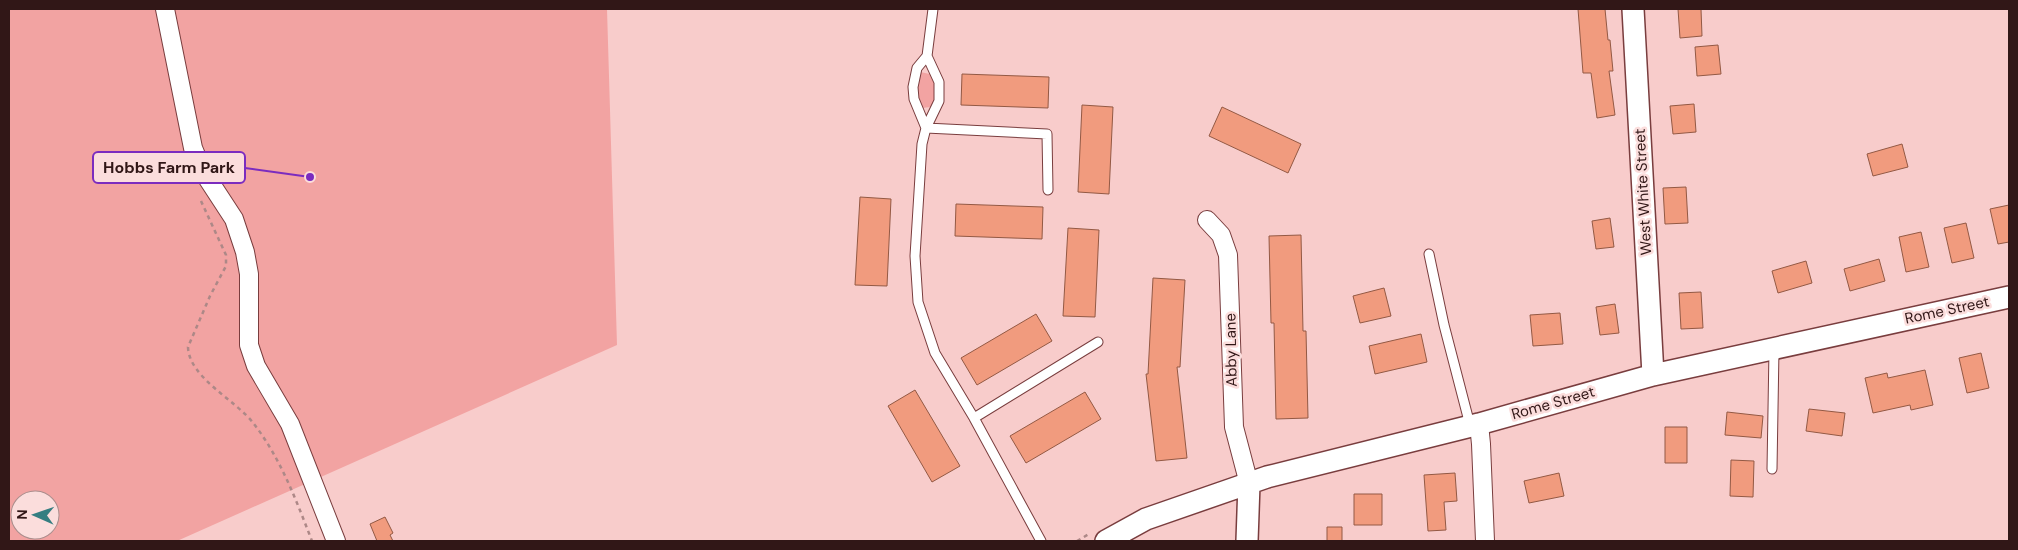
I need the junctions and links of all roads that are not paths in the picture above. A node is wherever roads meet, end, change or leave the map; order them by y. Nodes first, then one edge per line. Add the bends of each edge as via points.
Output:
1 (165, 9) edge
2 (933, 9) edge
3 (1633, 9) edge
4 (927, 56) junction
5 (926, 128) junction
6 (1048, 190) dead end
7 (1208, 220) dead end
8 (1428, 254) dead end
9 (2009, 297) edge
10 (1098, 342) dead end
11 (1774, 348) junction
12 (1653, 375) junction
13 (974, 418) junction
14 (1474, 425) junction
15 (1772, 469) dead end
16 (1249, 484) junction
17 (336, 541) edge
18 (1041, 541) edge
19 (1106, 541) edge
20 (1247, 541) edge
21 (1485, 541) edge

1 - 17 street via 193,148 202,170 234,219 245,252 249,274 249,345 256,366 290,424
2 - 4 lane
3 - 12 street, West White Street
4 - 5 lane via 939,82 939,101
4 - 5 lane via 917,68 913,87 914,99
5 - 6 lane via 1047,134
5 - 13 lane via 922,144 915,256 918,302 935,353
7 - 16 street, Abby Lane via 1221,235 1228,255 1234,426
8 - 14 lane via 1444,325
9 - 11 street, Rome Street
10 - 13 lane
11 - 12 street, Rome Street
11 - 15 lane
12 - 14 street, Rome Street
13 - 18 lane
14 - 16 street, Rome Street via 1276,474
14 - 21 street via 1481,444
16 - 19 street, Rome Street via 1146,519
16 - 20 street

